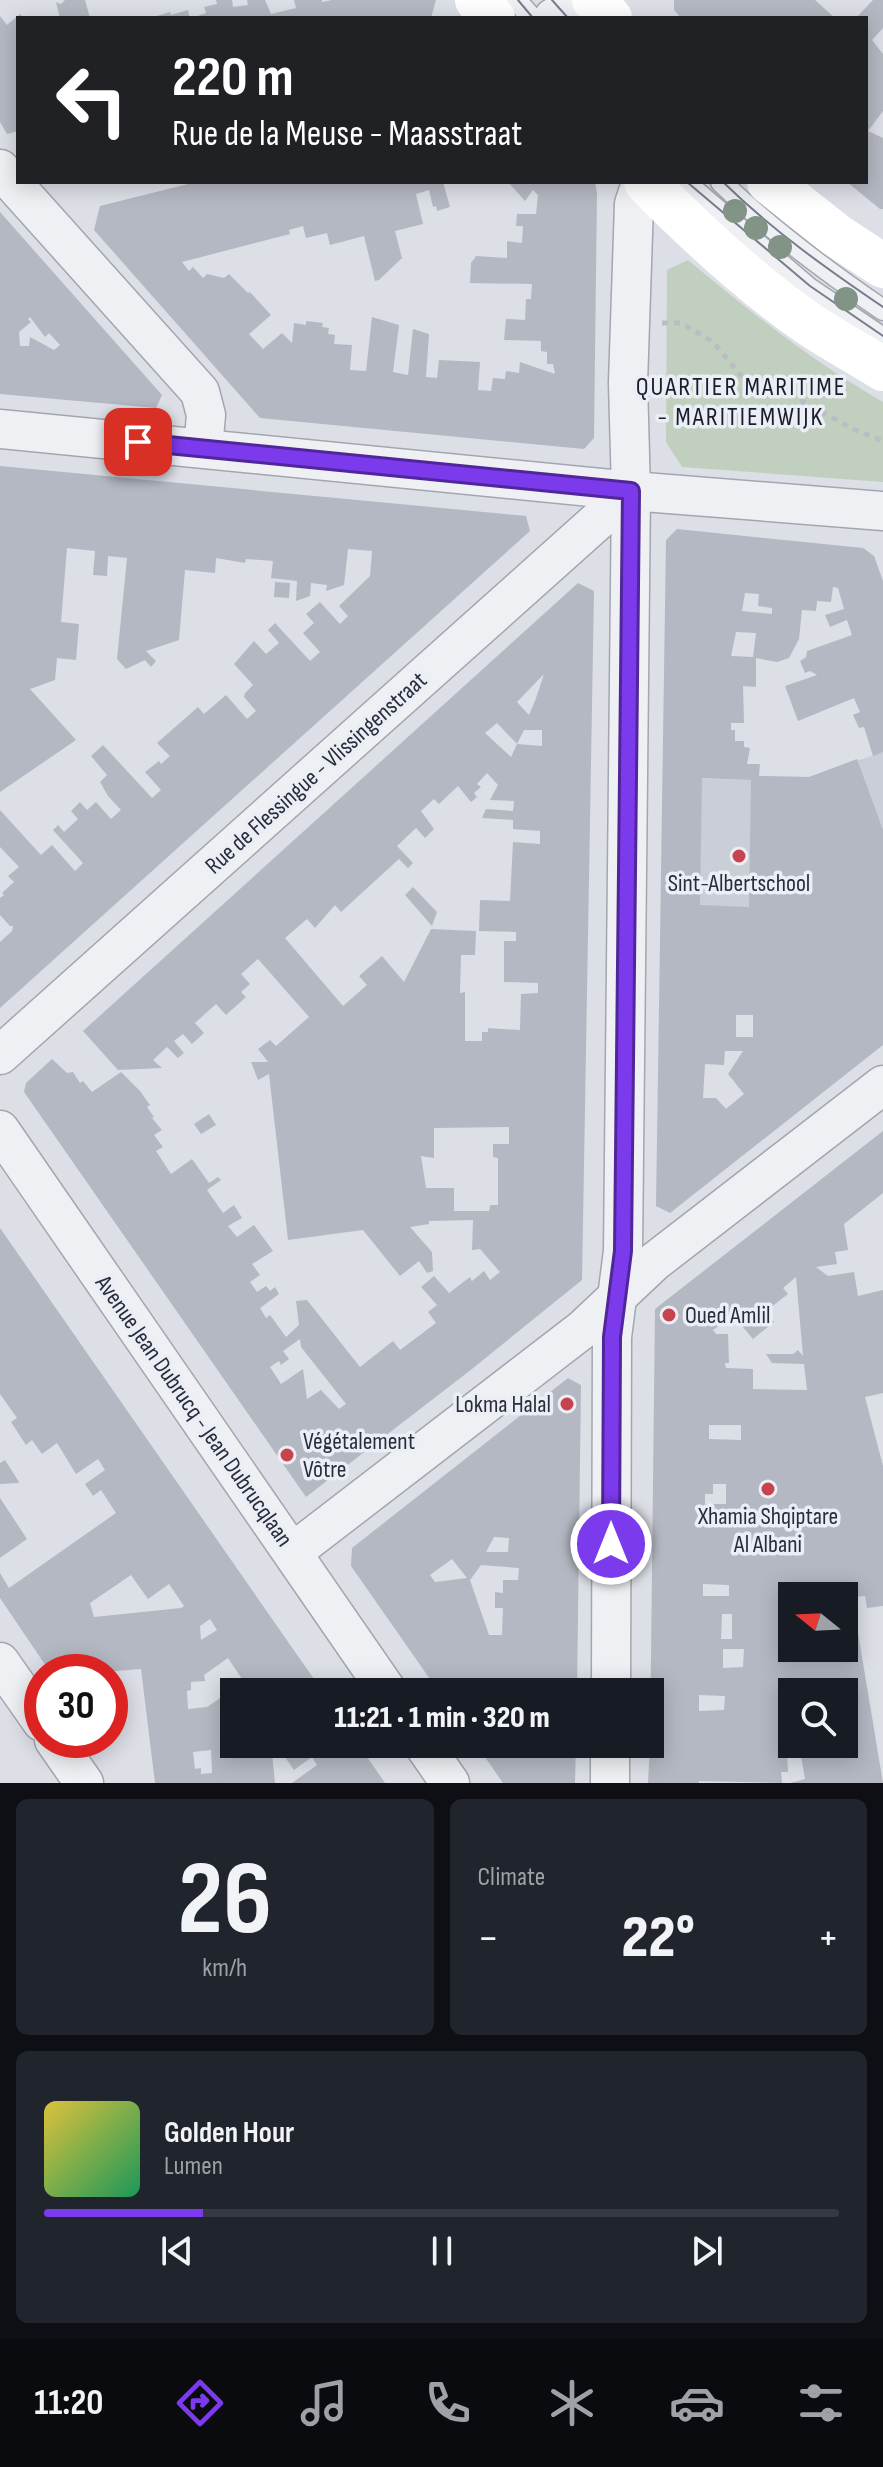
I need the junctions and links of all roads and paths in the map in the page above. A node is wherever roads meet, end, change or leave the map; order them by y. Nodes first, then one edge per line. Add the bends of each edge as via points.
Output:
1 (477, 0) edge
2 (516, 0) edge
3 (562, 9) edge
4 (491, 16) edge
5 (599, 16) edge
6 (23, 184) edge
7 (644, 184) edge
8 (648, 184) edge
9 (687, 184) edge
10 (723, 184) edge
11 (772, 184) edge
12 (883, 266) edge
13 (883, 310) edge
14 (657, 323) dead end
15 (883, 338) edge
16 (883, 369) edge
17 (682, 387) dead end
18 (756, 393) junction
19 (0, 429) edge
20 (883, 441) edge
21 (203, 448) junction
22 (631, 491) junction
23 (883, 511) edge
24 (0, 1055) edge
25 (883, 1085) edge
26 (0, 1130) edge
27 (618, 1296) junction
28 (293, 1552) junction
29 (0, 1662) edge
30 (378, 1678) edge
31 (611, 1678) edge
32 (24, 1696) edge
33 (67, 1758) edge
34 (433, 1758) edge
35 (610, 1758) edge
36 (84, 1783) edge
37 (450, 1783) edge
38 (610, 1783) edge

1 - 4 main road
2 - 3 lane
3 - 5 main road
6 - 21 street via 200,392 206,415
7 - 22 street via 634,204 628,383
8 - 16 main road via 757,284
9 - 15 lane via 809,288
10 - 13 lane via 813,260
11 - 12 main road
14 - 18 path via 681,323 713,342
17 - 18 path
18 - 20 path via 789,394
19 - 21 street
21 - 22 street
22 - 23 street
22 - 24 street, Rue de Flessingue - Vlissingenstraat
22 - 27 street via 623,1251
25 - 27 street via 654,1262
26 - 28 street, Avenue Jean Dubrucq - Jean Dubrucqlaan
27 - 28 street via 583,1329
27 - 31 street via 612,1337
28 - 30 street, Avenue Jean Dubrucq - Jean Dubrucqlaan
29 - 32 street
33 - 36 street
34 - 37 street
35 - 38 street

